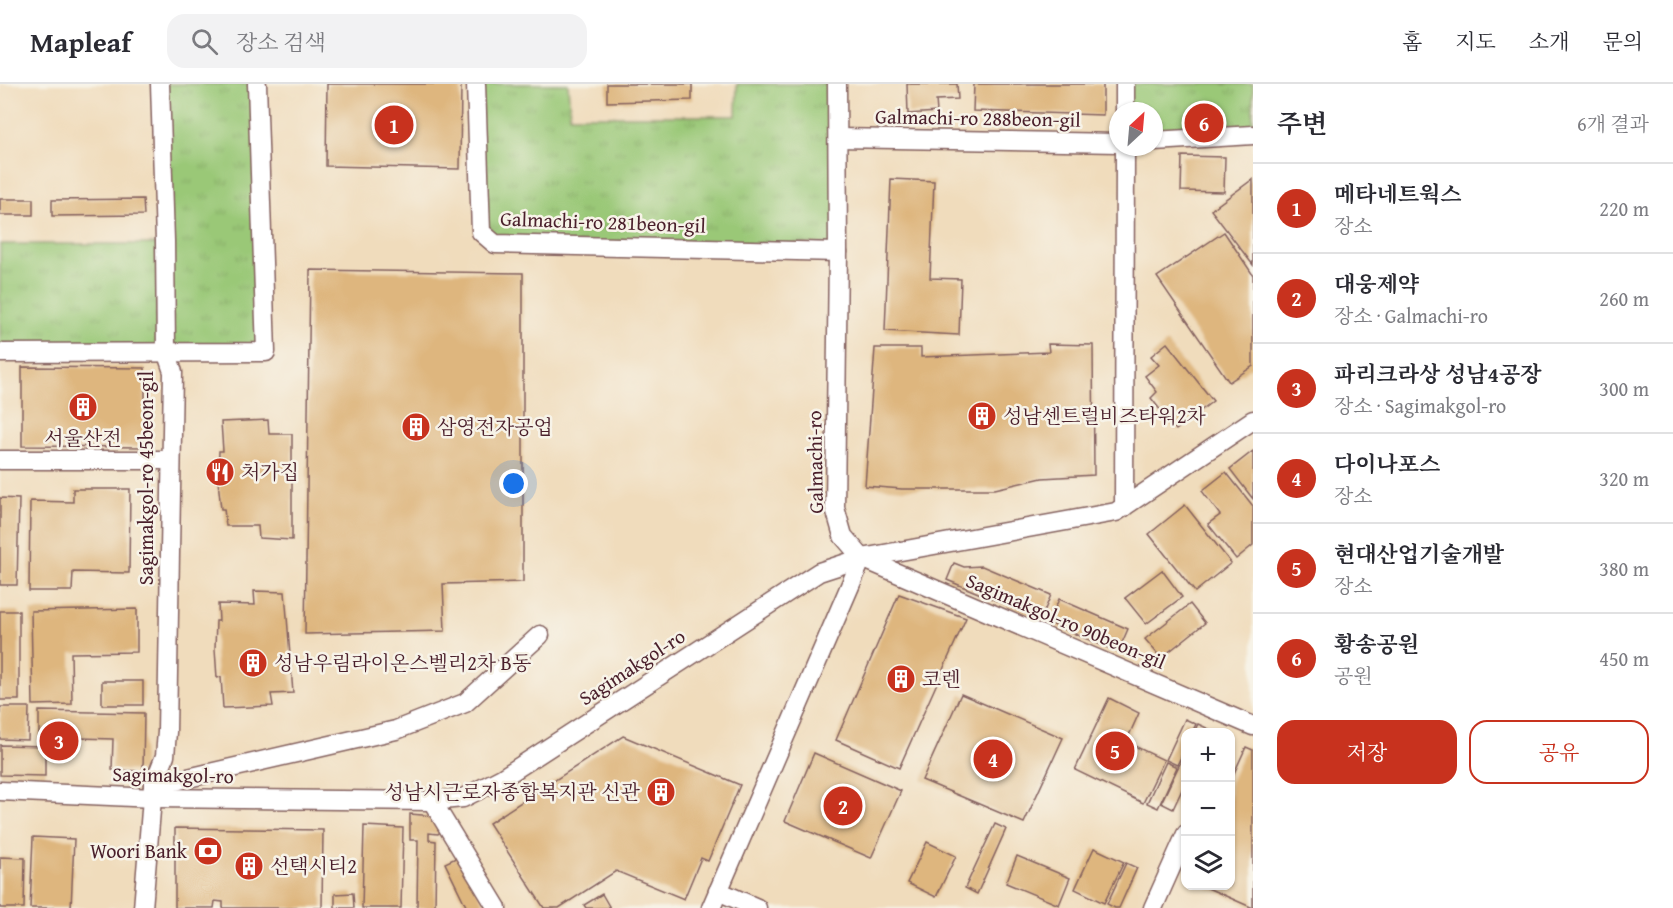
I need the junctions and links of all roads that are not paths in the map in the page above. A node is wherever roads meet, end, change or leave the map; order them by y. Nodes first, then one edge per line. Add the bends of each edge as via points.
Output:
1 (160, 84) edge
2 (257, 84) edge
3 (476, 84) edge
4 (837, 84) edge
5 (1125, 84) edge
6 (1125, 102) edge
7 (1253, 135) edge
8 (838, 138) junction
9 (1163, 140) edge
10 (1109, 143) edge
11 (1125, 156) edge
12 (838, 252) junction
13 (166, 351) junction
14 (0, 353) edge
15 (1253, 420) edge
16 (0, 460) edge
17 (170, 460) junction
18 (1124, 507) junction
19 (862, 558) junction
20 (540, 635) dead end
21 (1240, 726) edge
22 (0, 790) edge
23 (152, 792) junction
24 (432, 801) junction
25 (1184, 836) edge
26 (715, 900) edge
27 (143, 908) edge
28 (497, 908) edge
29 (757, 908) edge
30 (1153, 908) edge

1 - 13 street, Sagimakgol-ro 45beon-gil
2 - 13 street via 266,352
3 - 12 street, Galmachi-ro 281beon-gil via 481,232 495,244
4 - 8 street, Galmachi-ro
5 - 6 street
7 - 9 street
8 - 10 street, Galmachi-ro 288beon-gil
8 - 12 street, Galmachi-ro
11 - 18 street
12 - 19 street, Galmachi-ro via 835,508 843,536
13 - 14 street
13 - 17 street, Sagimakgol-ro 45beon-gil via 172,372
15 - 18 street, Sagimakgol-ro
16 - 17 street
17 - 23 street, Sagimakgol-ro 45beon-gil via 167,732 165,756
18 - 19 street, Sagimakgol-ro via 1116,512
19 - 21 street, Sagimakgol-ro 90beon-gil
19 - 24 street, Sagimakgol-ro via 819,572 502,778 463,798
19 - 26 street
20 - 23 street via 465,703 396,730
22 - 23 street, Sagimakgol-ro
23 - 24 street, Sagimakgol-ro
23 - 27 street, Sagimakgol-ro 45beon-gil
24 - 28 street
25 - 30 street
26 - 29 street

